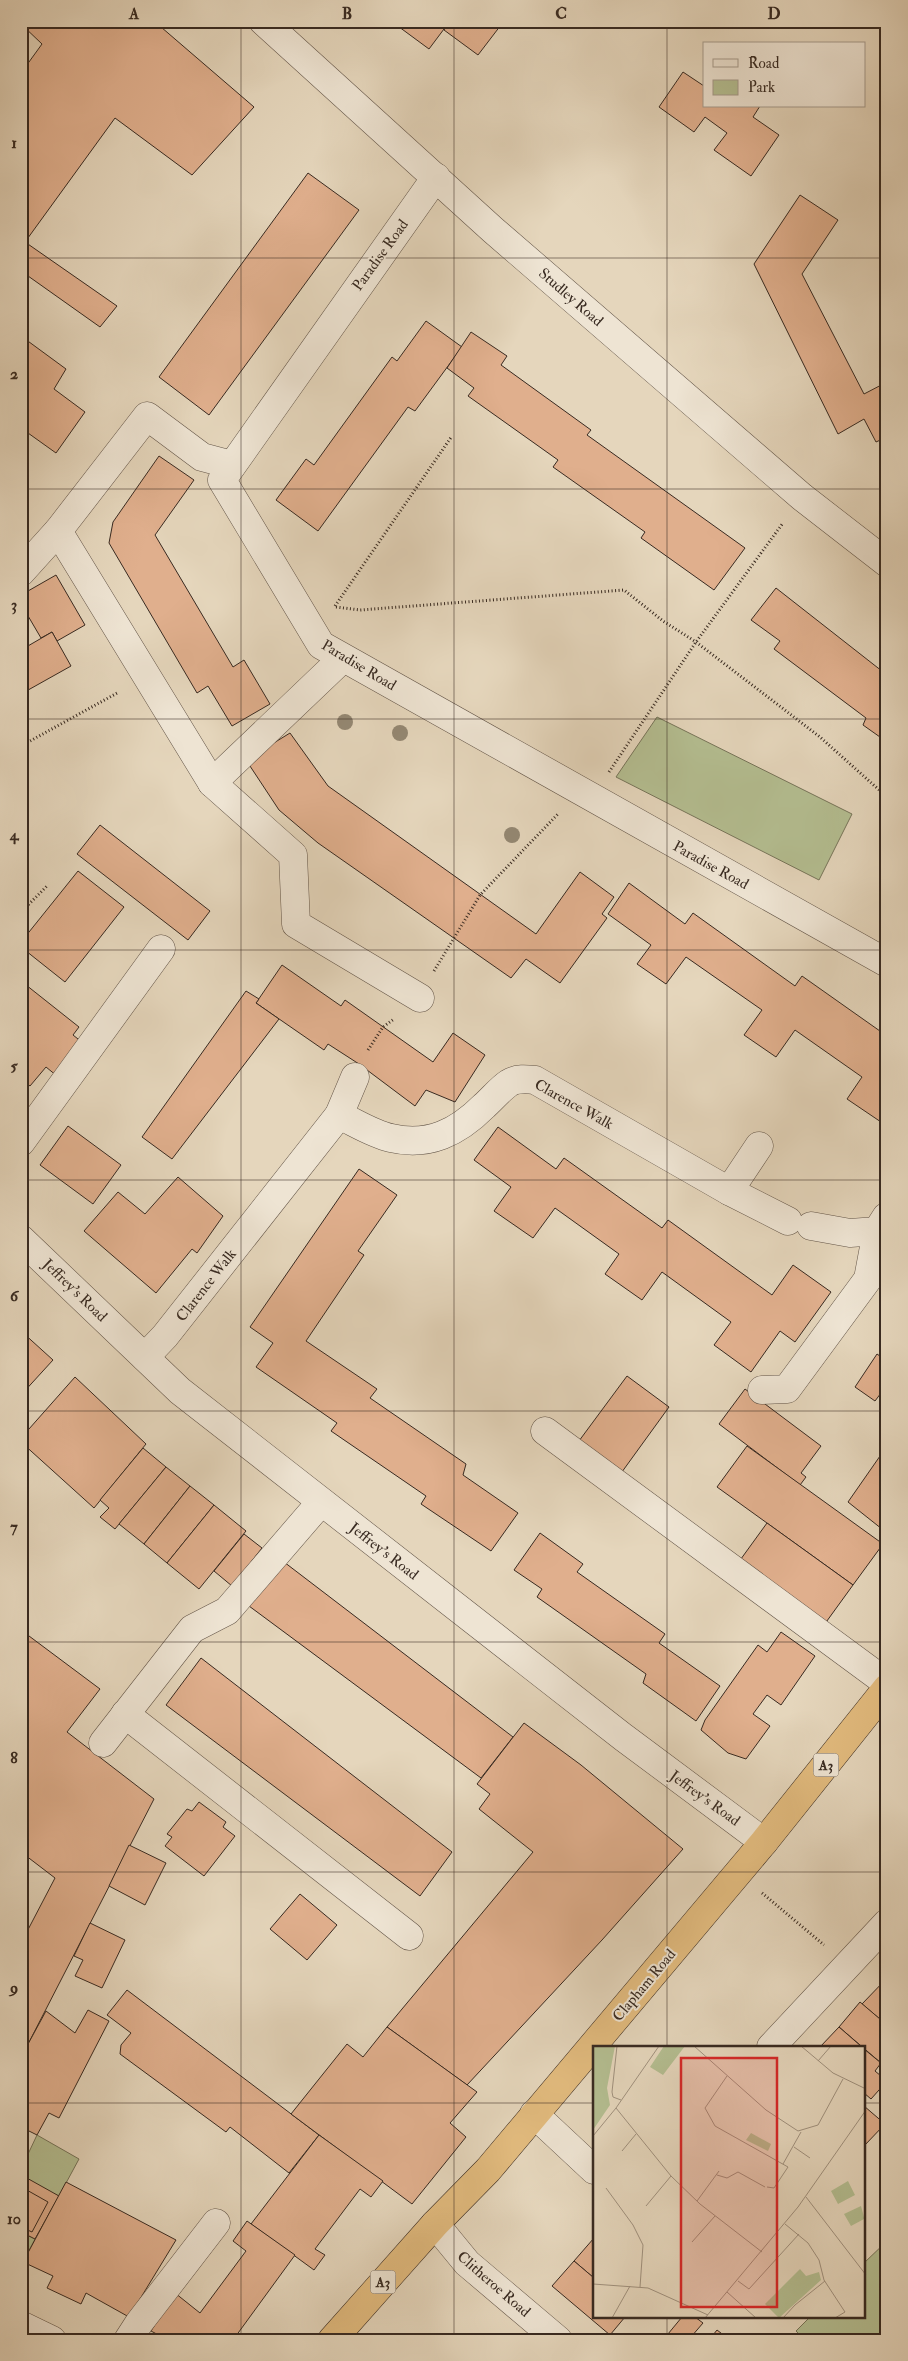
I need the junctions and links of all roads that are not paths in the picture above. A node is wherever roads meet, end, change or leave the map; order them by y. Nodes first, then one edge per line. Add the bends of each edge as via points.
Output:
1 (263, 21) edge
2 (436, 177) junction
3 (232, 465) junction
4 (58, 531) junction
5 (887, 563) edge
6 (21, 572) edge
7 (343, 658) junction
8 (212, 783) junction
9 (161, 949) dead end
10 (887, 963) edge
11 (420, 998) road end
12 (355, 1077) road end
13 (339, 1115) junction
14 (21, 1142) edge
15 (759, 1146) dead end
16 (728, 1191) junction
17 (882, 1224) edge
18 (21, 1239) edge
19 (144, 1357) junction
20 (762, 1390) dead end
21 (545, 1431) dead end
22 (321, 1502) junction
23 (887, 1683) edge
24 (887, 1688) edge
25 (125, 1714) junction
26 (103, 1742) dead end
27 (764, 1842) junction
28 (887, 1922) edge
29 (408, 1936) dead end
30 (772, 2046) edge
31 (534, 2114) junction
32 (593, 2169) edge
33 (216, 2223) dead end
34 (435, 2224) junction
35 (21, 2325) edge
36 (52, 2340) edge
37 (128, 2340) edge
38 (332, 2340) edge
39 (558, 2340) edge

1 - 2 street, Studley Road
2 - 3 street, Paradise Road
2 - 5 street, Studley Road via 802,497
3 - 4 street via 202,457 147,416
3 - 7 street, Paradise Road via 222,480 321,645
4 - 6 street
4 - 8 street
7 - 8 street
7 - 10 street, Paradise Road
8 - 11 street via 293,855 296,924
9 - 14 street
12 - 13 street, Clarence Walk
13 - 16 street, Clarence Walk via 391,1138 431,1140 465,1124 510,1083 522,1079 535,1080
13 - 19 street, Clarence Walk via 165,1336
15 - 16 street
16 - 17 street, Clarence Walk via 800,1223 850,1232
17 - 20 street via 868,1279 787,1389
18 - 19 street, Jeffrey's Road
19 - 22 street, Jeffrey's Road via 180,1391
21 - 23 street
22 - 25 street via 227,1611 192,1629
22 - 27 street, Jeffrey's Road via 623,1737
24 - 27 highway, Clapham Road / A3
25 - 26 street
25 - 29 street
27 - 31 highway, Clapham Road / A3
28 - 30 street
31 - 32 street
31 - 34 highway, Clapham Road / A3 via 488,2170
33 - 37 street
34 - 38 highway, Clapham Road / A3
34 - 39 street, Clitheroe Road via 476,2271
35 - 36 street

